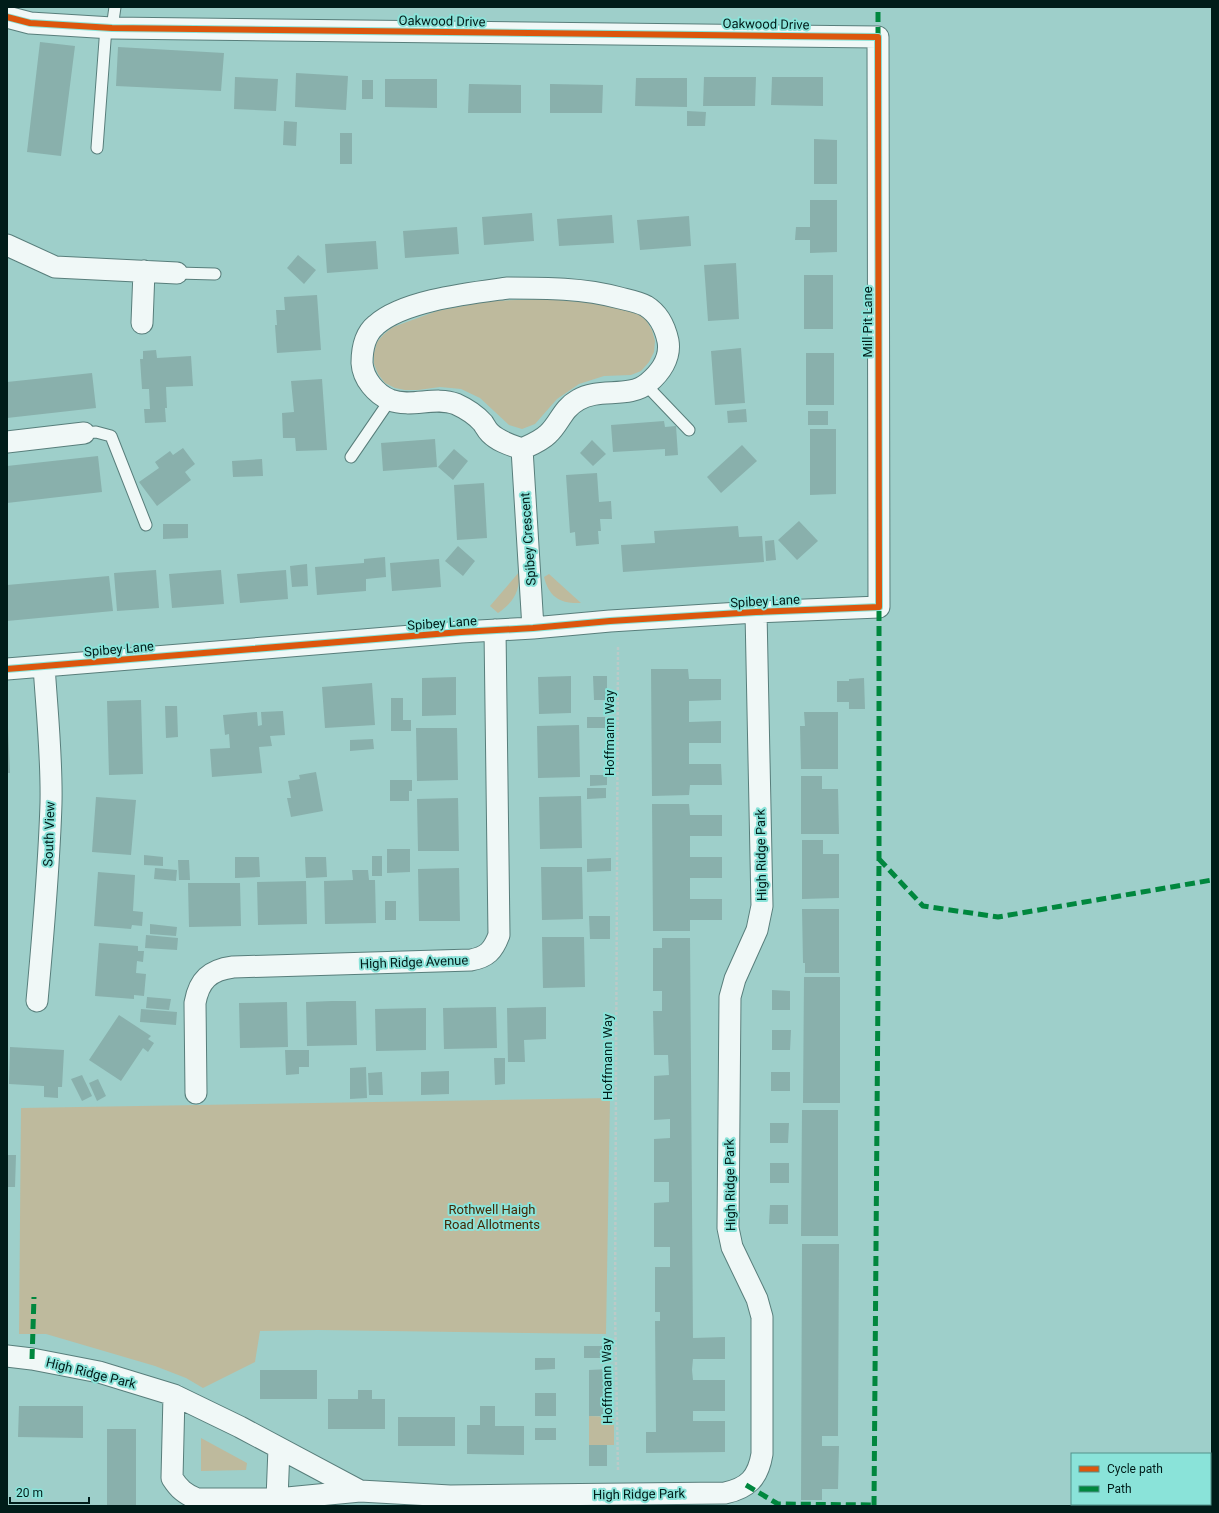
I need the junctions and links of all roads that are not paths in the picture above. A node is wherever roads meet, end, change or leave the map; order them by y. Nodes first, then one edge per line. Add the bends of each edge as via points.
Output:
1 (115, 7) edge
2 (7, 17) edge
3 (109, 28) junction
4 (878, 37) joint
5 (97, 148) dead end
6 (7, 246) edge
7 (144, 271) junction
8 (177, 273) joint
9 (215, 274) dead end
10 (142, 323) dead end
11 (646, 385) junction
12 (390, 400) junction
13 (690, 430) dead end
14 (84, 433) joint
15 (7, 442) edge
16 (522, 450) junction
17 (351, 457) dead end
18 (146, 525) dead end
19 (879, 607) joint
20 (756, 612) junction
21 (533, 628) junction
22 (495, 630) junction
23 (44, 666) junction
24 (7, 669) edge
25 (37, 1002) dead end
26 (196, 1094) dead end
27 (7, 1356) edge
28 (174, 1395) junction
29 (280, 1448) junction
30 (360, 1491) junction
31 (277, 1499) junction

1 - 3 lane
2 - 3 street, Oakwood Drive via 30,23
3 - 4 street, Oakwood Drive
3 - 5 lane
4 - 19 street, Mill Pit Lane
6 - 7 street via 56,267
7 - 8 street
7 - 10 street
8 - 9 lane
11 - 12 street via 658,374 666,361 668,345 666,330 658,316 646,306 598,292 508,288 453,295 386,316 374,325 366,338 362,352 362,367 368,381 377,392
11 - 13 lane
11 - 16 street via 632,391 594,394 579,399 566,409 549,433
12 - 16 street via 404,403 454,404 470,411 501,441
12 - 17 lane
14 - 15 street
14 - 18 lane via 96,432 111,436
16 - 21 street, Spibey Crescent
19 - 20 street, Spibey Lane
20 - 21 street, Spibey Lane
20 - 30 street, High Ridge Park via 762,906 757,930 735,979 730,997 728,1228 732,1248 757,1299 762,1317 760,1466 746,1485 725,1493 450,1496
21 - 22 street, Spibey Lane
22 - 23 street, Spibey Lane
22 - 26 street, High Ridge Avenue via 499,935 496,945 481,958 471,960 221,968 203,981 195,1002
23 - 24 street, Spibey Lane
23 - 25 street, South View via 50,740 51,802
27 - 28 street, High Ridge Park via 99,1372
28 - 29 street, High Ridge Park
28 - 31 street, High Ridge Park via 172,1478 178,1488 186,1495 198,1498
29 - 30 street, High Ridge Park
29 - 31 street
30 - 31 street, High Ridge Park

